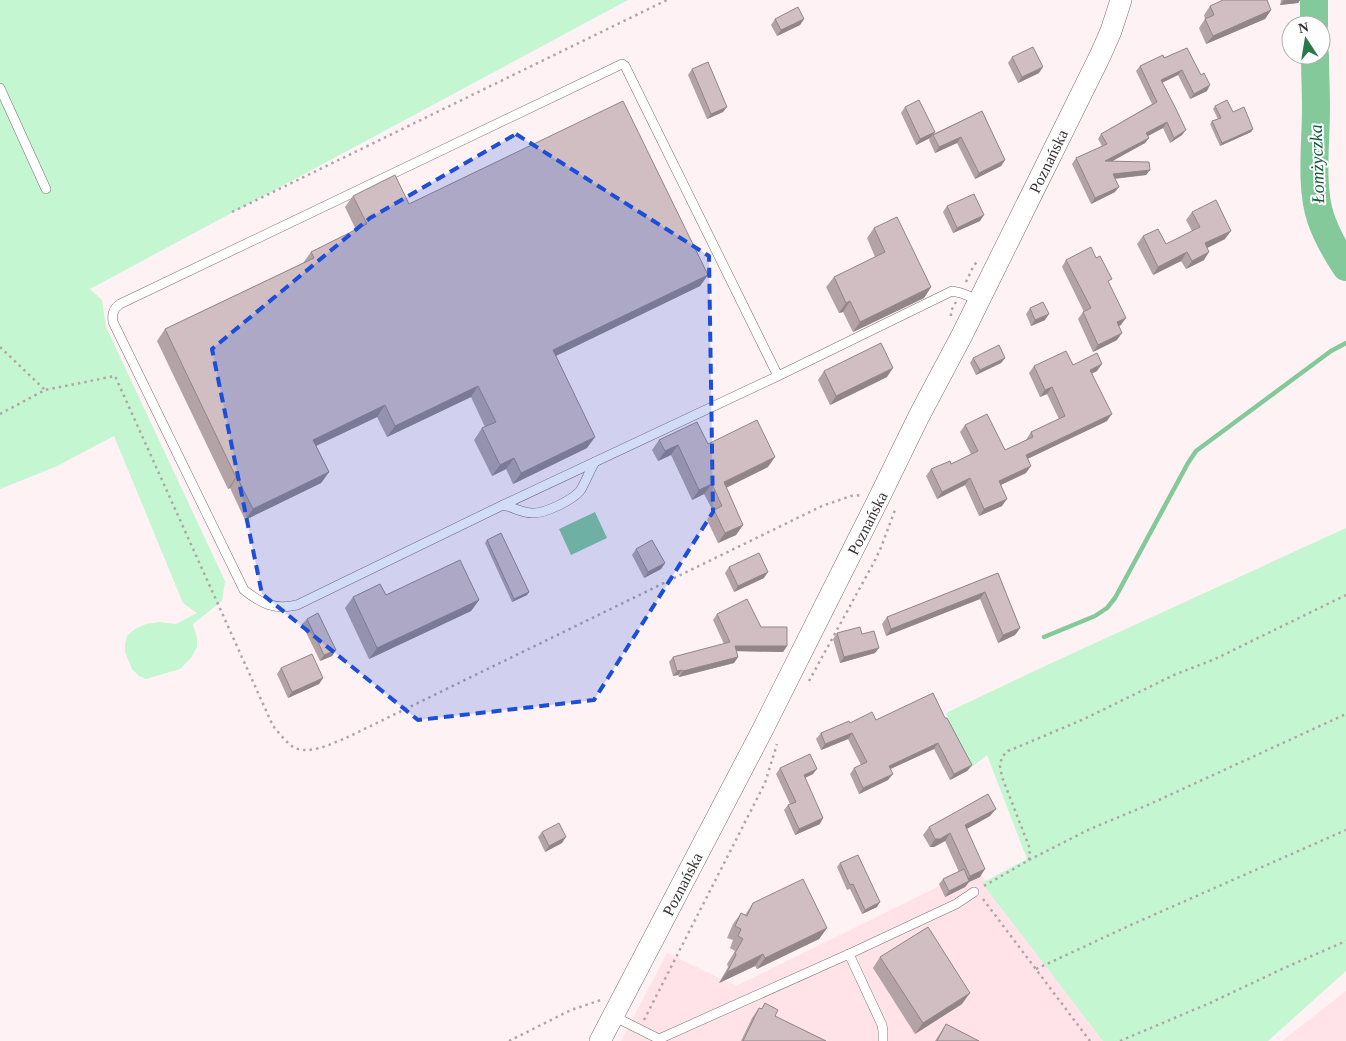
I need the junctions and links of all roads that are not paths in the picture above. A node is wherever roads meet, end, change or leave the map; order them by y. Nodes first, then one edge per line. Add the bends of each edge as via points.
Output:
1 (1121, 0) edge
2 (0, 88) edge
3 (46, 188) dead end
4 (979, 300) junction
5 (778, 376) junction
6 (595, 462) junction
7 (504, 505) junction
8 (974, 892) road end
9 (849, 954) junction
10 (616, 1010) junction
11 (661, 1040) edge
12 (600, 1041) edge
13 (883, 1041) edge

1 - 4 street, Poznańska via 1100,56
2 - 3 lane
4 - 5 lane via 952,292
4 - 10 street, Poznańska via 919,416 888,501 762,731
5 - 6 lane
5 - 7 lane via 626,66 622,64 116,307 112,314 113,322 244,590 256,599 284,608 297,605
6 - 7 lane
6 - 7 lane via 573,498 546,511 535,514
8 - 9 lane via 956,904
9 - 11 lane
9 - 13 lane via 882,1025
10 - 11 lane via 639,1029
10 - 12 street, Poznańska

